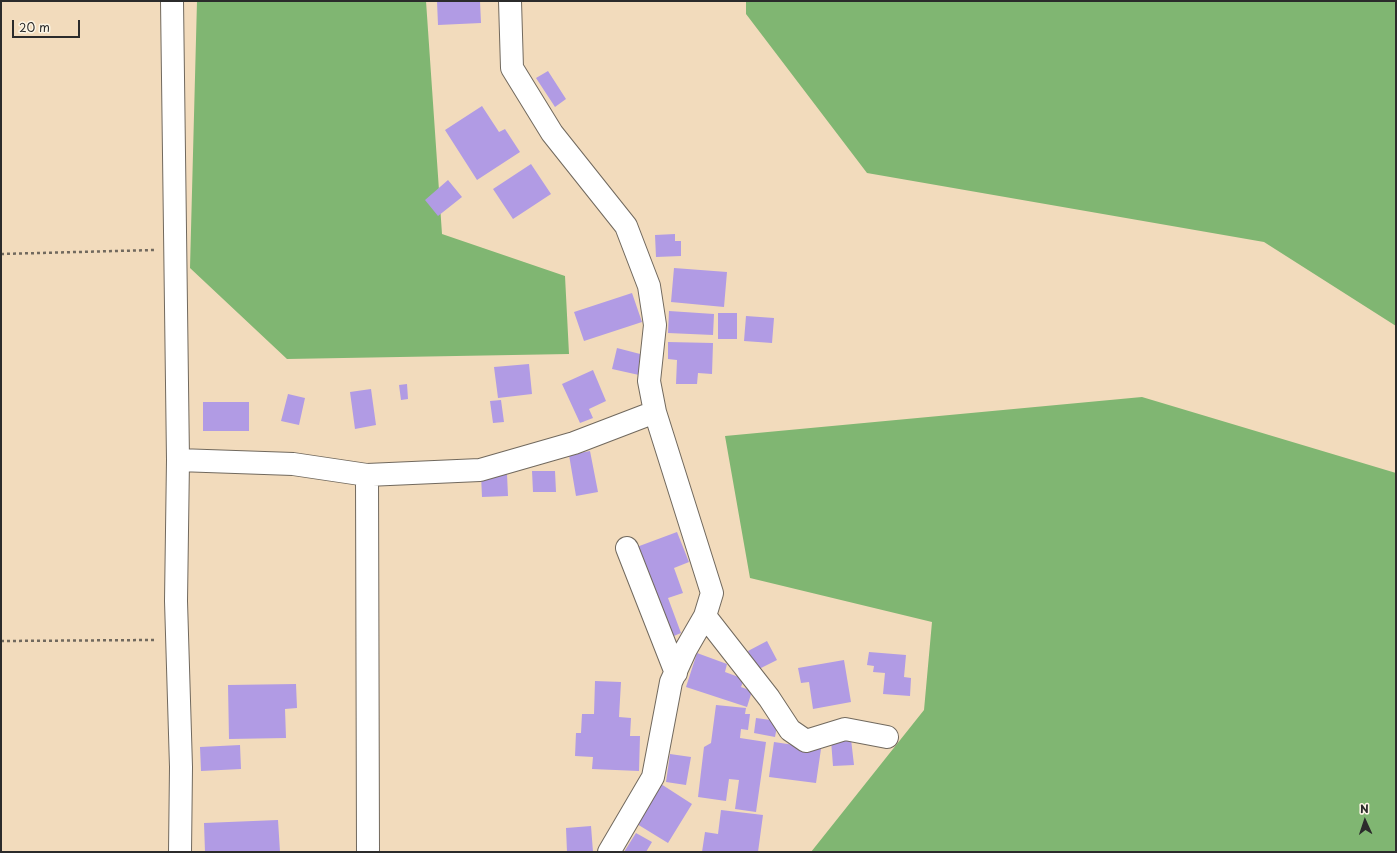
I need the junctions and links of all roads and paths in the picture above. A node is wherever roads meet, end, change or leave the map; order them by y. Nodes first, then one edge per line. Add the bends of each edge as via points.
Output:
1 (172, 1) edge
2 (510, 1) edge
3 (174, 250) junction
4 (1, 254) edge
5 (655, 412) junction
6 (178, 460) junction
7 (367, 475) junction
8 (628, 548) dead end
9 (705, 616) junction
10 (177, 640) junction
11 (1, 641) edge
12 (676, 673) junction
13 (887, 737) dead end
14 (180, 852) edge
15 (368, 852) edge
16 (609, 852) edge

1 - 3 street
2 - 5 street via 512,68 552,133 626,226 649,286 655,324 649,382
3 - 4 path
3 - 6 street
5 - 7 street via 574,443 480,470
5 - 9 street via 712,593
6 - 7 street via 292,464
6 - 10 street
7 - 15 street
8 - 12 street
9 - 12 street
9 - 13 street via 795,734 806,741 845,729
10 - 11 path
10 - 14 street via 181,767
12 - 16 street via 671,682 654,777

